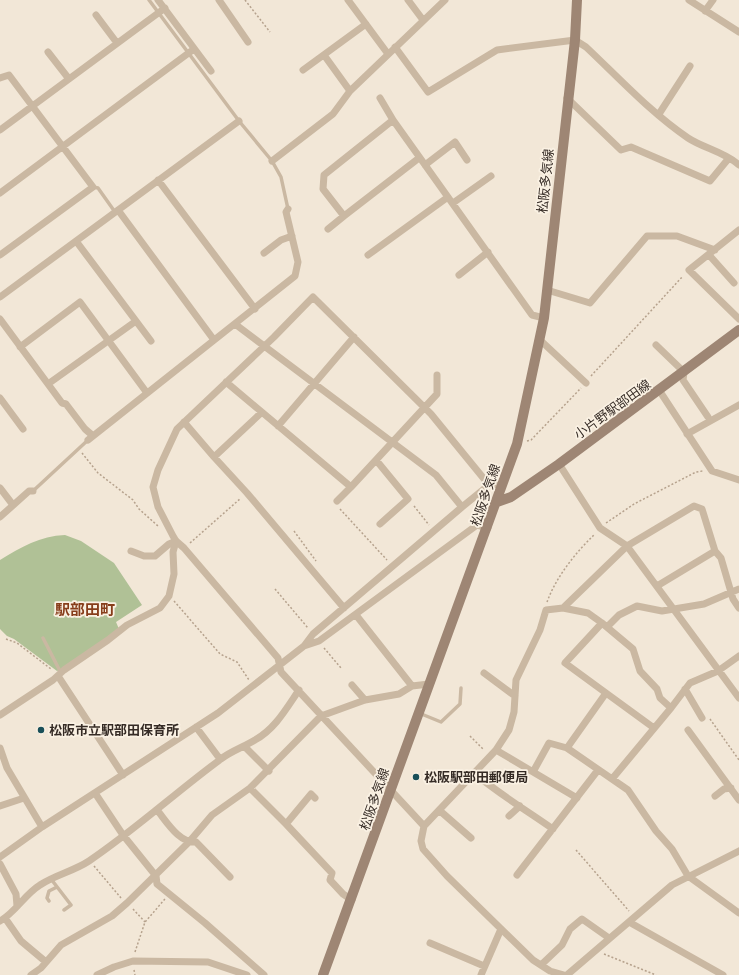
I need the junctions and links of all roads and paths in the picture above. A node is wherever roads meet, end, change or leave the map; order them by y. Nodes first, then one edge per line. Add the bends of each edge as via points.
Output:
1 (149, 0) edge
2 (158, 0) edge
3 (219, 0) edge
4 (246, 0) edge
5 (348, 0) edge
6 (408, 0) edge
7 (444, 0) edge
8 (577, 0) edge
9 (689, 0) edge
10 (713, 0) edge
11 (162, 11) junction
12 (706, 11) junction
13 (96, 15) dead end
14 (423, 20) junction
15 (366, 24) junction
16 (270, 32) dead end
17 (739, 32) edge
18 (575, 40) junction
19 (248, 42) dead end
20 (117, 44) junction
21 (395, 47) junction
22 (194, 49) junction
23 (48, 52) dead end
24 (188, 54) junction
25 (388, 54) junction
26 (324, 55) junction
27 (690, 66) dead end
28 (303, 70) dead end
29 (210, 71) dead end
30 (0, 78) edge
31 (69, 79) junction
32 (350, 91) junction
33 (380, 98) dead end
34 (567, 98) junction
35 (33, 106) junction
36 (659, 114) junction
37 (393, 120) junction
38 (239, 121) junction
39 (0, 130) edge
40 (63, 146) junction
41 (419, 158) junction
42 (729, 158) junction
43 (467, 160) dead end
44 (272, 161) junction
45 (425, 165) junction
46 (739, 165) edge
47 (491, 176) dead end
48 (158, 180) junction
49 (93, 187) junction
50 (0, 193) edge
51 (451, 200) junction
52 (288, 209) joint
53 (117, 211) junction
54 (344, 216) junction
55 (328, 230) dead end
56 (739, 230) edge
57 (292, 236) junction
58 (76, 241) junction
59 (264, 252) dead end
60 (488, 252) junction
61 (712, 252) junction
62 (0, 255) edge
63 (368, 255) dead end
64 (689, 270) junction
65 (459, 275) dead end
66 (734, 283) dead end
67 (547, 290) junction
68 (0, 297) edge
69 (255, 309) junction
70 (544, 318) junction
71 (739, 319) edge
72 (0, 320) edge
73 (136, 321) junction
74 (235, 324) junction
75 (739, 330) edge
76 (354, 337) junction
77 (539, 339) junction
78 (108, 340) junction
79 (214, 340) junction
80 (151, 341) dead end
81 (656, 345) dead end
82 (264, 346) junction
83 (20, 347) junction
84 (684, 372) junction
85 (437, 375) dead end
86 (226, 382) junction
87 (586, 382) junction
88 (48, 384) junction
89 (315, 384) junction
90 (659, 390) junction
91 (147, 393) junction
92 (0, 398) edge
93 (739, 405) edge
94 (425, 407) junction
95 (262, 412) junction
96 (708, 417) dead end
97 (184, 422) junction
98 (278, 426) junction
99 (23, 429) dead end
100 (687, 434) junction
101 (90, 438) junction
102 (393, 441) junction
103 (517, 444) junction
104 (79, 448) junction
105 (214, 457) junction
106 (376, 460) junction
107 (559, 464) junction
108 (712, 471) junction
109 (739, 480) edge
110 (502, 484) junction
111 (489, 485) junction
112 (350, 487) junction
113 (0, 488) edge
114 (33, 491) joint
115 (247, 493) junction
116 (408, 499) junction
117 (337, 501) dead end
118 (497, 502) junction
119 (13, 506) junction
120 (462, 507) junction
121 (340, 508) dead end
122 (0, 517) edge
123 (380, 524) dead end
124 (488, 528) junction
125 (600, 528) junction
126 (434, 531) junction
127 (174, 538) junction
128 (626, 546) junction
129 (184, 548) junction
130 (131, 551) dead end
131 (715, 551) junction
132 (392, 566) junction
133 (657, 586) junction
134 (736, 591) edge
135 (169, 596) junction
136 (358, 596) junction
137 (366, 607) junction
138 (344, 608) junction
139 (563, 608) junction
140 (739, 608) edge
141 (672, 609) junction
142 (546, 610) junction
143 (356, 614) junction
144 (604, 625) junction
145 (6, 638) dead end
146 (43, 638) dead end
147 (304, 646) junction
148 (739, 656) edge
149 (280, 665) junction
150 (718, 671) junction
151 (484, 673) dead end
152 (59, 675) junction
153 (429, 684) junction
154 (352, 685) dead end
155 (253, 686) junction
156 (412, 686) junction
157 (461, 688) dead end
158 (685, 689) junction
159 (299, 690) junction
160 (606, 694) junction
161 (515, 696) junction
162 (739, 698) edge
163 (365, 700) junction
164 (671, 708) junction
165 (418, 713) junction
166 (0, 715) edge
167 (321, 716) junction
168 (702, 718) dead end
169 (710, 718) dead end
170 (196, 728) junction
171 (654, 728) junction
172 (688, 730) dead end
173 (470, 736) dead end
174 (244, 746) junction
175 (0, 748) edge
176 (567, 748) junction
177 (496, 750) junction
178 (490, 756) junction
179 (220, 759) junction
180 (739, 760) edge
181 (598, 770) junction
182 (269, 771) junction
183 (533, 772) junction
184 (474, 774) junction
185 (123, 775) junction
186 (612, 779) junction
187 (250, 788) junction
188 (731, 788) junction
189 (391, 790) junction
190 (95, 793) junction
191 (715, 796) dead end
192 (24, 798) junction
193 (315, 798) dead end
194 (577, 798) junction
195 (739, 800) edge
196 (0, 806) edge
197 (520, 806) junction
198 (157, 810) junction
199 (439, 810) junction
200 (509, 816) dead end
201 (286, 824) junction
202 (424, 826) junction
203 (42, 827) junction
204 (553, 829) junction
205 (123, 835) junction
206 (471, 838) dead end
207 (189, 842) junction
208 (576, 850) dead end
209 (739, 851) edge
210 (0, 857) edge
211 (89, 861) junction
212 (0, 864) edge
213 (517, 875) dead end
214 (156, 876) junction
215 (688, 876) junction
216 (230, 877) dead end
217 (51, 880) junction
218 (57, 887) junction
219 (16, 894) junction
220 (168, 894) junction
221 (27, 896) junction
222 (352, 900) junction
223 (49, 901) dead end
224 (127, 903) junction
225 (17, 906) junction
226 (64, 910) dead end
227 (739, 913) edge
228 (632, 919) junction
229 (3, 920) edge
230 (145, 922) junction
231 (501, 930) junction
232 (610, 938) junction
233 (430, 943) dead end
234 (595, 951) junction
235 (132, 961) junction
236 (46, 962) junction
237 (541, 965) junction
238 (484, 966) junction
239 (31, 975) edge
240 (96, 975) edge
241 (136, 975) edge
242 (247, 975) edge
243 (264, 975) edge
244 (323, 975) edge
245 (481, 975) edge
246 (565, 975) edge
247 (656, 975) edge
248 (723, 975) edge

1 - 11 lane
2 - 11 street
3 - 19 street
4 - 16 path
5 - 15 street
6 - 14 street
7 - 14 street
8 - 18 main road, 松阪多気線
9 - 12 street
10 - 12 street
11 - 20 street
11 - 22 street
11 - 24 lane
12 - 17 street
13 - 20 street
14 - 21 street
15 - 25 street
15 - 26 street
18 - 21 street via 497,50 428,92
18 - 34 main road, 松阪多気線
18 - 36 street via 586,47
20 - 31 street
21 - 25 street
22 - 24 street
22 - 29 street
23 - 31 street
24 - 38 lane
24 - 40 street
25 - 32 street
26 - 28 street
26 - 32 street
27 - 36 street
30 - 35 street via 9,74
31 - 35 street
32 - 44 street via 333,114
33 - 37 street
34 - 42 street via 621,150 631,146 710,181
34 - 67 main road, 松阪多気線
35 - 39 street
35 - 40 street
36 - 42 street via 688,138
37 - 41 street
37 - 54 street via 324,175 323,189
38 - 44 lane
38 - 48 street
40 - 49 street
40 - 50 street
41 - 45 street
41 - 54 street
42 - 46 street
43 - 45 street via 455,142
44 - 52 lane via 281,177
45 - 51 street
47 - 51 street
48 - 53 street
48 - 69 street
49 - 53 lane via 98,188
49 - 62 street
51 - 60 street
51 - 63 street
52 - 57 street via 286,212
53 - 58 street
53 - 79 street
54 - 55 street
56 - 61 street
57 - 59 street
57 - 69 street via 298,262 295,276
58 - 68 street
58 - 73 street
60 - 65 street
60 - 70 street via 532,315
61 - 64 street
61 - 66 street
61 - 67 street via 677,236 647,236 590,303
64 - 71 street
64 - 87 path
67 - 70 main road, 松阪多気線
69 - 74 street
70 - 77 main road, 松阪多気線
72 - 83 street
73 - 78 street
73 - 80 street
74 - 79 street
74 - 82 street
75 - 84 main road, 小片野駅部田線
76 - 82 street via 313,296
76 - 89 street
76 - 94 street
77 - 87 street
77 - 103 main road, 松阪多気線
78 - 83 street via 80,302
78 - 88 street
78 - 91 street
79 - 91 street
81 - 84 street
82 - 86 street
82 - 89 street
83 - 88 street
84 - 90 main road, 小片野駅部田線
84 - 96 street via 683,380
85 - 94 street via 437,394
86 - 95 street
86 - 97 street
87 - 103 path via 531,440
88 - 101 street
89 - 98 street
89 - 102 street
90 - 100 street
90 - 107 main road, 小片野駅部田線
91 - 101 street
92 - 99 street
93 - 100 street
94 - 102 street
94 - 111 street
95 - 98 street
95 - 105 street
97 - 105 street
97 - 127 street via 177,429 167,448 154,487 158,507
98 - 112 street
100 - 108 street
101 - 104 lane
102 - 106 street
102 - 120 street via 436,475
103 - 110 main road, 松阪多気線
104 - 114 lane
104 - 127 path via 98,473 133,500 139,509
105 - 115 street
106 - 112 street
106 - 116 street
107 - 118 main road, 小片野駅部田線 via 511,497
107 - 125 street
108 - 109 street
108 - 125 path via 696,472 634,504
110 - 111 street
110 - 118 main road, 松阪多気線
111 - 120 street
112 - 117 street
113 - 119 street
114 - 119 street
115 - 129 path
115 - 138 street
116 - 123 street
116 - 126 path
118 - 124 main road, 松阪多気線
119 - 122 street
120 - 126 street
121 - 132 path
124 - 137 street via 477,524
124 - 153 main road, 松阪多気線
125 - 128 street
125 - 142 path via 581,547 551,591
126 - 132 street
127 - 129 street
127 - 130 street via 155,556 144,556
127 - 135 street via 174,574
128 - 131 street via 694,506 702,509
128 - 133 street
128 - 139 street
129 - 149 street via 278,658
131 - 133 street
131 - 134 street via 721,558
132 - 136 street
133 - 141 street
134 - 140 street via 733,599
134 - 141 street via 704,604
135 - 152 street via 160,608 127,625
135 - 155 path via 220,654 237,662
136 - 137 street
136 - 138 street
137 - 143 street
138 - 147 street via 313,634
139 - 142 street
139 - 144 street via 588,613
141 - 144 street via 662,611 637,606
141 - 150 street
142 - 161 street via 540,630 516,680
143 - 147 street via 319,641
143 - 156 street
144 - 160 street via 565,663
144 - 164 street via 633,649 640,671 657,689 660,698
145 - 152 path via 17,643
146 - 152 lane
147 - 149 street
148 - 150 street
149 - 155 street
149 - 159 street via 281,672
150 - 158 street via 690,683
150 - 162 street
151 - 161 street
152 - 166 street
152 - 185 street
153 - 156 street
153 - 165 main road, 松阪多気線
154 - 163 street
155 - 170 street
156 - 163 street via 399,694
157 - 165 lane via 460,704 441,722
158 - 164 street
158 - 168 street
159 - 167 street
159 - 174 street via 274,726
160 - 171 street
160 - 176 street
161 - 177 street via 510,730
163 - 167 street
164 - 171 street
165 - 189 main road, 松阪多気線
167 - 182 street
167 - 189 street
169 - 180 path
170 - 179 street
170 - 185 street
171 - 186 street
172 - 188 street
173 - 178 path
174 - 179 street
174 - 182 street
175 - 192 street via 7,768
176 - 181 street
176 - 183 street via 549,744
177 - 178 street
177 - 183 street
178 - 184 street
179 - 198 street
181 - 186 street
181 - 194 street
182 - 187 street
183 - 194 street
184 - 197 street
184 - 199 street
185 - 190 street
186 - 215 street via 628,790 656,831 672,849
187 - 201 street
187 - 207 street via 212,815
188 - 191 street via 724,789
188 - 195 street
189 - 202 street
189 - 222 main road, 松阪多気線
190 - 203 street
190 - 205 street
192 - 196 street
192 - 203 street
193 - 201 street via 311,794
194 - 204 street
197 - 200 street
197 - 204 street
198 - 205 street
198 - 207 street via 183,840
199 - 202 street
199 - 206 street
201 - 222 street via 332,873 330,880
202 - 231 street via 421,841 423,850
203 - 210 street
204 - 213 street
205 - 211 street
205 - 214 street
207 - 214 street
207 - 216 street via 196,842
208 - 228 path
209 - 215 street
211 - 217 street
211 - 224 path via 117,895
212 - 219 street
214 - 220 street via 157,884
214 - 224 street
215 - 227 street
215 - 228 street via 672,885
217 - 218 lane
217 - 221 street
218 - 223 lane via 49,891
218 - 226 lane via 71,905
219 - 221 street
219 - 225 street
220 - 230 path
220 - 243 street
221 - 225 street
222 - 244 main road, 松阪多気線
224 - 230 path
224 - 236 street via 112,916 60,945
225 - 229 street
228 - 232 street
228 - 248 street
229 - 236 street via 21,941
230 - 235 path
231 - 237 street
231 - 238 street
232 - 234 street
232 - 237 street via 582,919 570,929 562,945
233 - 238 street
234 - 246 street
234 - 247 path
235 - 240 street
235 - 241 path
235 - 242 street via 208,962
236 - 239 street
237 - 246 street via 550,971
238 - 245 street

